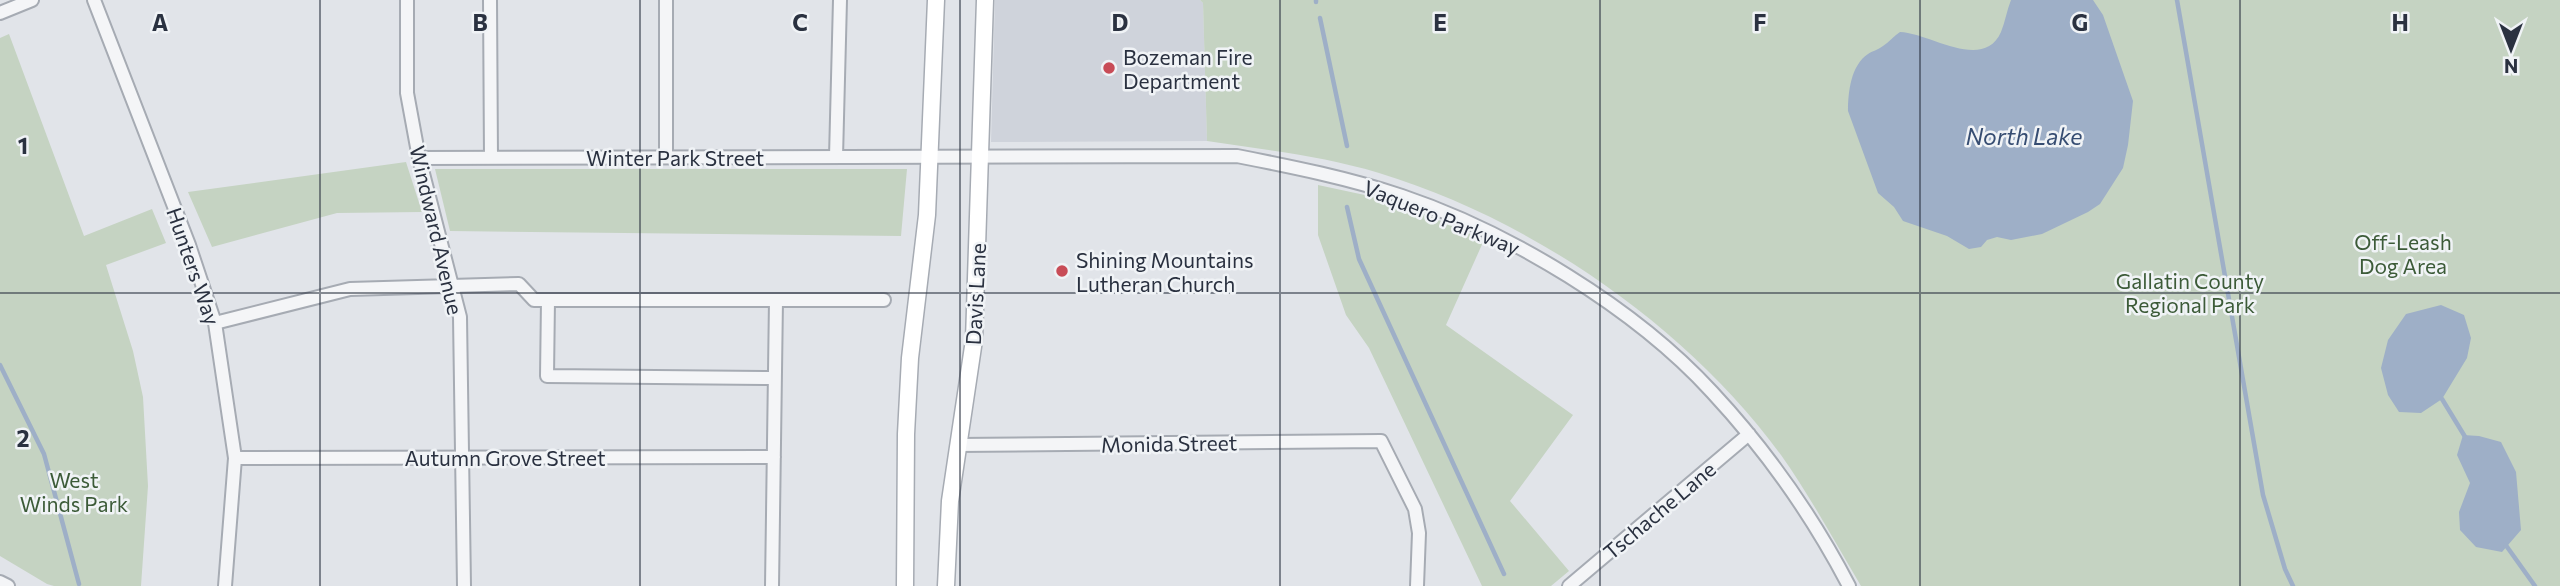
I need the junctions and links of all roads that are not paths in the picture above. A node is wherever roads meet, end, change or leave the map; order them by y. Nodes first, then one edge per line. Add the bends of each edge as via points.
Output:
1 (32, 0) edge
2 (94, 0) edge
3 (407, 0) edge
4 (490, 0) edge
5 (666, 0) edge
6 (839, 0) edge
7 (936, 0) edge
8 (985, 0) edge
9 (0, 13) edge
10 (836, 157) junction
11 (931, 157) junction
12 (981, 157) junction
13 (419, 158) junction
14 (491, 158) junction
15 (666, 158) junction
16 (453, 286) junction
17 (548, 300) junction
18 (776, 300) junction
19 (884, 300) dead end
20 (215, 323) junction
21 (775, 378) junction
22 (1749, 434) junction
23 (958, 445) junction
24 (460, 457) junction
25 (774, 457) junction
26 (235, 458) junction
27 (0, 582) edge
28 (8, 586) edge
29 (225, 586) edge
30 (464, 586) edge
31 (772, 586) edge
32 (905, 586) edge
33 (946, 586) edge
34 (1417, 586) edge
35 (1569, 586) edge
36 (1849, 586) edge

1 - 9 street
2 - 20 street, Hunters Way
3 - 13 street, Windward Avenue via 407,93
4 - 14 street
5 - 15 street
6 - 10 street
7 - 11 main road
8 - 12 main road, Davis Lane
10 - 11 street, Winter Park Street
10 - 15 street, Winter Park Street
11 - 12 street, Vaquero Parkway
11 - 32 main road via 910,358
12 - 22 street, Vaquero Parkway via 1237,156 1314,171 1405,197 1530,253 1583,285 1657,339 1712,390
12 - 23 main road, Davis Lane via 974,340
13 - 14 street, Winter Park Street
13 - 16 street, Windward Avenue
14 - 15 street, Winter Park Street
16 - 17 street via 519,284 534,300
16 - 20 street via 350,289
16 - 24 street, Windward Avenue via 460,317
17 - 18 street
17 - 21 street via 547,376
18 - 19 street
18 - 21 street
20 - 26 street, Hunters Way
21 - 25 street
22 - 35 street, Tschache Lane
22 - 36 street, Vaquero Parkway via 1832,553
23 - 33 main road, Davis Lane
23 - 34 street, Monida Street via 1381,441 1415,509
24 - 25 street, Autumn Grove Street
24 - 26 street, Autumn Grove Street
24 - 30 street, Windward Avenue
25 - 31 street
26 - 29 street, Hunters Way
27 - 28 street

